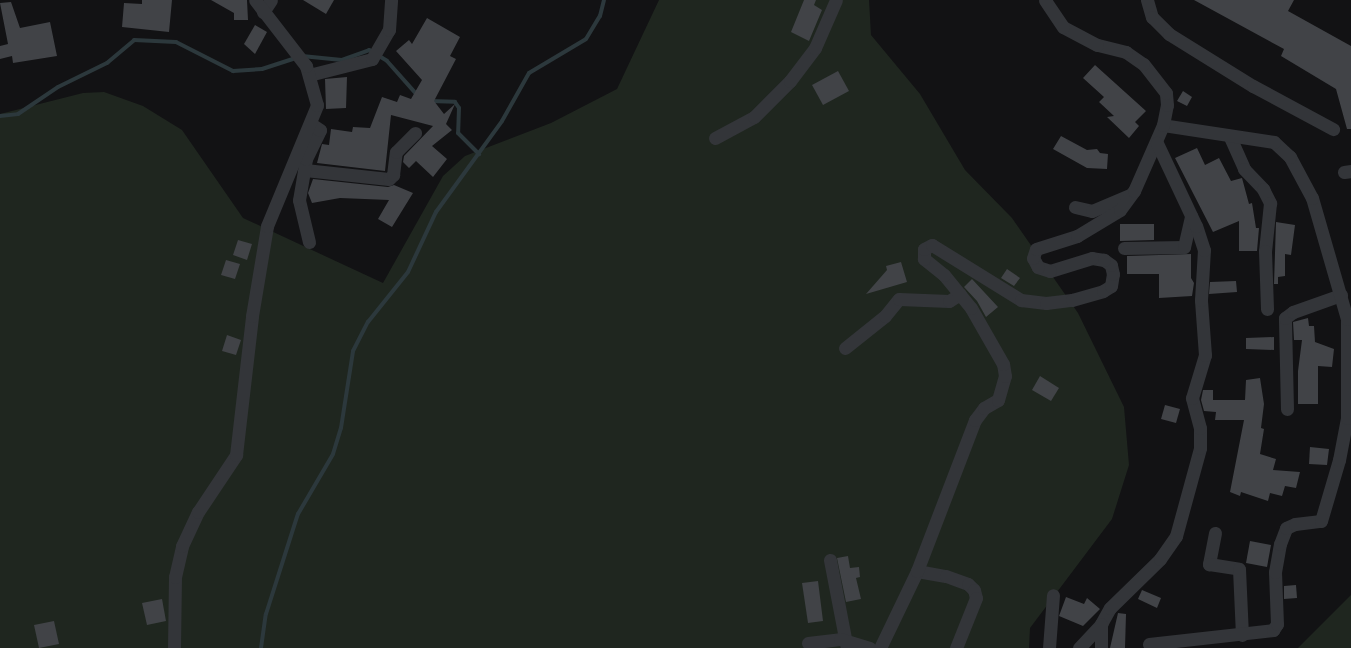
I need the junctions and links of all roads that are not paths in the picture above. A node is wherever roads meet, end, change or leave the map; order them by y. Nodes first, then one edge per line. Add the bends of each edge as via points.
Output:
1 (255, 0) edge
2 (271, 0) edge
3 (391, 0) edge
4 (836, 0) edge
5 (1045, 0) edge
6 (1147, 0) edge
7 (264, 12) junction
8 (309, 75) junction
9 (311, 124) junction
10 (1163, 125) junction
11 (1333, 129) dead end
12 (415, 132) dead end
13 (1230, 137) junction
14 (715, 138) dead end
15 (1157, 143) junction
16 (304, 170) junction
17 (1130, 195) junction
18 (1075, 207) dead end
19 (1191, 216) junction
20 (309, 242) dead end
21 (1124, 248) dead end
22 (960, 294) junction
23 (1341, 295) junction
24 (1267, 309) dead end
25 (845, 348) dead end
26 (1287, 409) dead end
27 (1215, 533) dead end
28 (830, 560) dead end
29 (917, 571) junction
30 (1053, 595) dead end
31 (1101, 624) junction
32 (1242, 636) junction
33 (808, 643) dead end
34 (1148, 644) dead end
35 (847, 645) edge
36 (174, 648) edge
37 (870, 648) edge
38 (880, 648) edge
39 (956, 648) edge
40 (1049, 648) edge
41 (1079, 648) edge
42 (1101, 648) edge

1 - 7 street
2 - 7 street
3 - 8 street via 389,30 372,59
4 - 14 street via 815,48 790,82 754,117
5 - 10 street via 1063,27 1097,45 1126,52 1143,64 1166,93 1167,105
6 - 11 street via 1152,17 1169,34 1253,86
7 - 8 street via 306,66
8 - 9 street via 317,104
9 - 16 street via 320,130 306,159
9 - 36 street via 279,191 267,226 248,346 236,455 198,512 182,546 175,577
10 - 13 street
10 - 15 street
12 - 16 street via 396,152 393,175 389,179
13 - 23 street via 1274,142 1290,157 1312,198
13 - 24 street via 1244,169 1263,189 1270,203 1265,251
15 - 17 street
15 - 19 street
16 - 20 street via 299,200
17 - 18 street via 1092,211
17 - 22 street via 1120,210 1077,236 1036,249 1033,258 1038,267 1050,270 1092,258 1104,260 1111,265 1113,274 1110,286 1104,291 1072,300 1021,300 1004,292 946,253 928,246 922,254 924,259
19 - 21 street via 1184,247
19 - 31 street via 1204,250 1202,300 1205,355 1192,398 1200,428 1200,448 1176,536 1160,559 1110,608
22 - 25 street via 949,301 899,299 885,316
22 - 29 street via 972,308 1003,364 1003,391 998,400 984,408 975,420
23 - 26 street via 1293,312 1285,318
23 - 32 street via 1347,320 1347,418 1328,502 1321,521 1295,524 1286,528 1275,572 1277,624 1273,630
27 - 32 street via 1209,564 1239,569
28 - 35 street
29 - 38 street
29 - 39 street via 946,576 974,590 976,598
30 - 40 street
31 - 41 street
31 - 42 street
32 - 34 street
33 - 35 street
35 - 37 street

